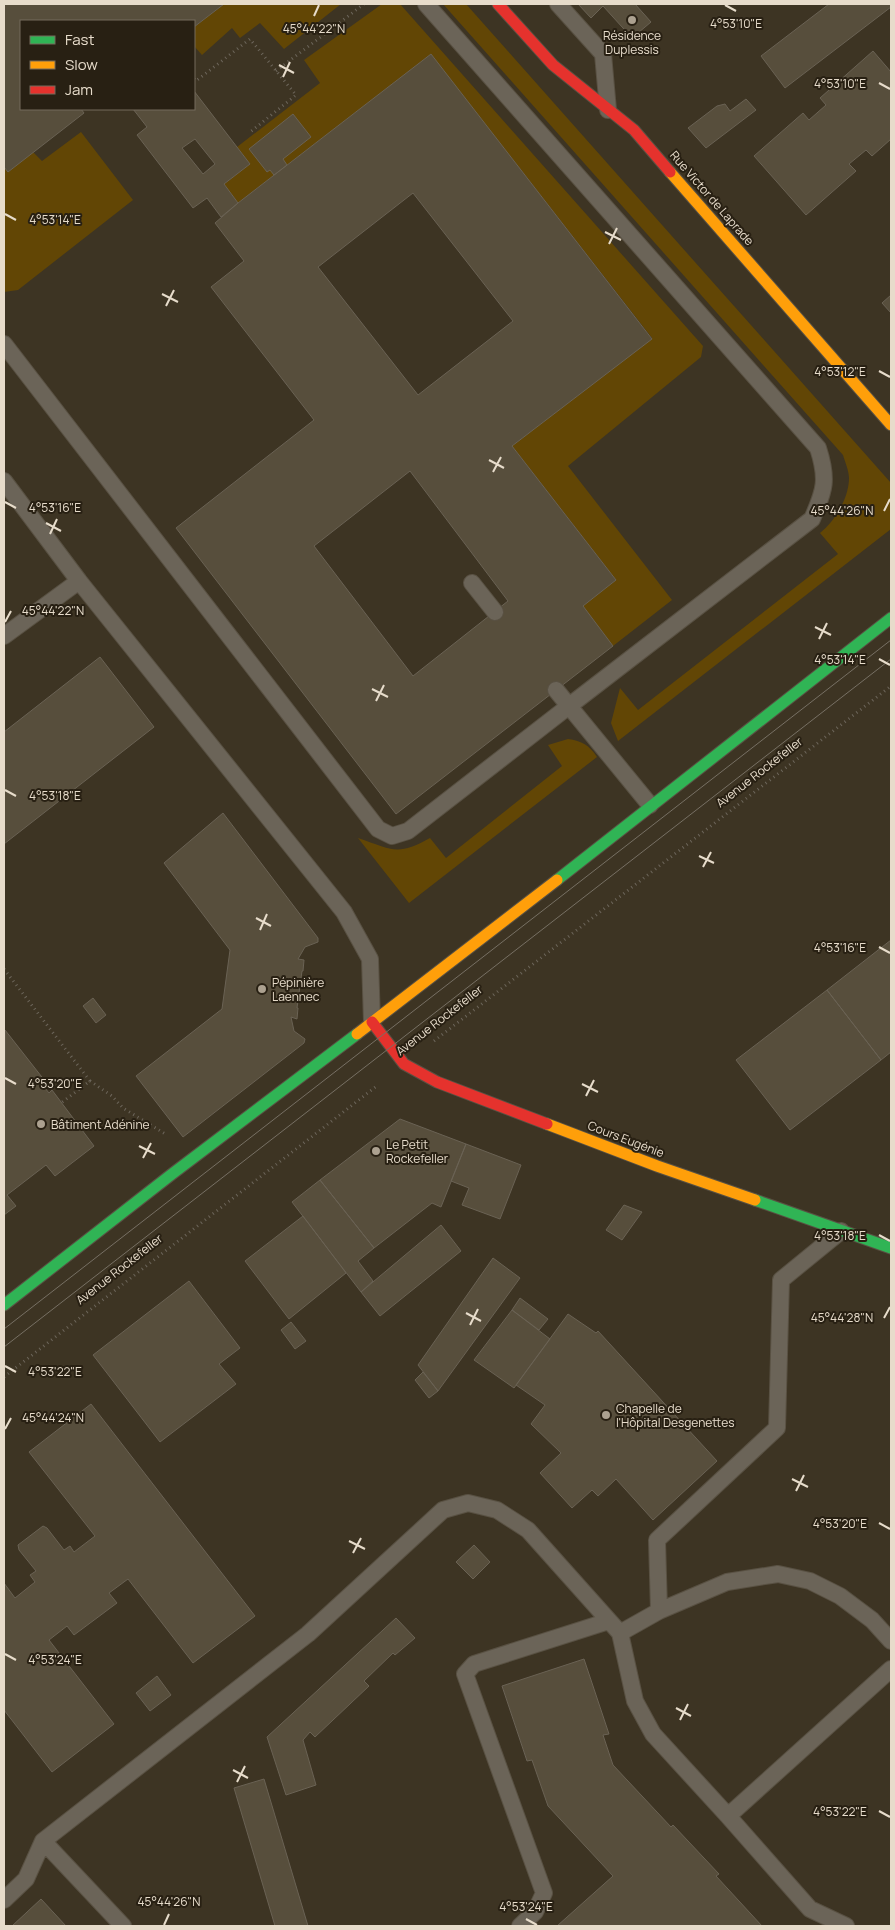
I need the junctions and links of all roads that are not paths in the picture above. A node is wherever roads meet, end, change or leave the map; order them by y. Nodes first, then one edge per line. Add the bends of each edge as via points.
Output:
1 (426, 4) edge
2 (498, 4) edge
3 (558, 4) edge
4 (608, 110) junction
5 (4, 344) edge
6 (891, 425) edge
7 (4, 482) edge
8 (79, 581) junction
9 (472, 583) dead end
10 (495, 612) dead end
11 (891, 618) edge
12 (4, 636) edge
13 (556, 690) dead end
14 (569, 706) junction
15 (650, 805) junction
16 (372, 1022) junction
17 (841, 1230) junction
18 (891, 1248) edge
19 (4, 1305) edge
20 (659, 1611) junction
21 (615, 1627) junction
22 (891, 1641) edge
23 (891, 1669) edge
24 (728, 1816) junction
25 (43, 1841) junction
26 (4, 1900) edge
27 (123, 1926) edge
28 (520, 1926) edge
29 (846, 1926) edge

1 - 14 lane via 818,448 825,469 822,495 812,519
2 - 4 street, Rue Victor de Laprade via 553,65
3 - 4 lane via 603,54
4 - 6 street, Rue Victor de Laprade via 634,130
5 - 14 lane via 378,829 392,836 408,830
7 - 8 lane
8 - 12 lane
8 - 16 lane via 344,912 370,959
9 - 10 lane
11 - 15 street
13 - 14 lane
14 - 15 lane
15 - 16 street
16 - 17 street, Cours Eugénie via 404,1064 438,1082 657,1166
16 - 19 street
17 - 18 street, Cours Eugénie
17 - 20 lane via 781,1280 777,1428 657,1540
20 - 21 lane
20 - 22 lane via 727,1582 778,1574 810,1581 840,1596 872,1620
21 - 24 lane via 635,1701 653,1734
21 - 25 lane via 528,1530 497,1510 468,1503 443,1510 308,1634
21 - 28 lane via 474,1664 465,1674 544,1893 535,1912
23 - 24 lane
24 - 29 lane via 810,1909
25 - 26 lane via 26,1879
25 - 27 lane

